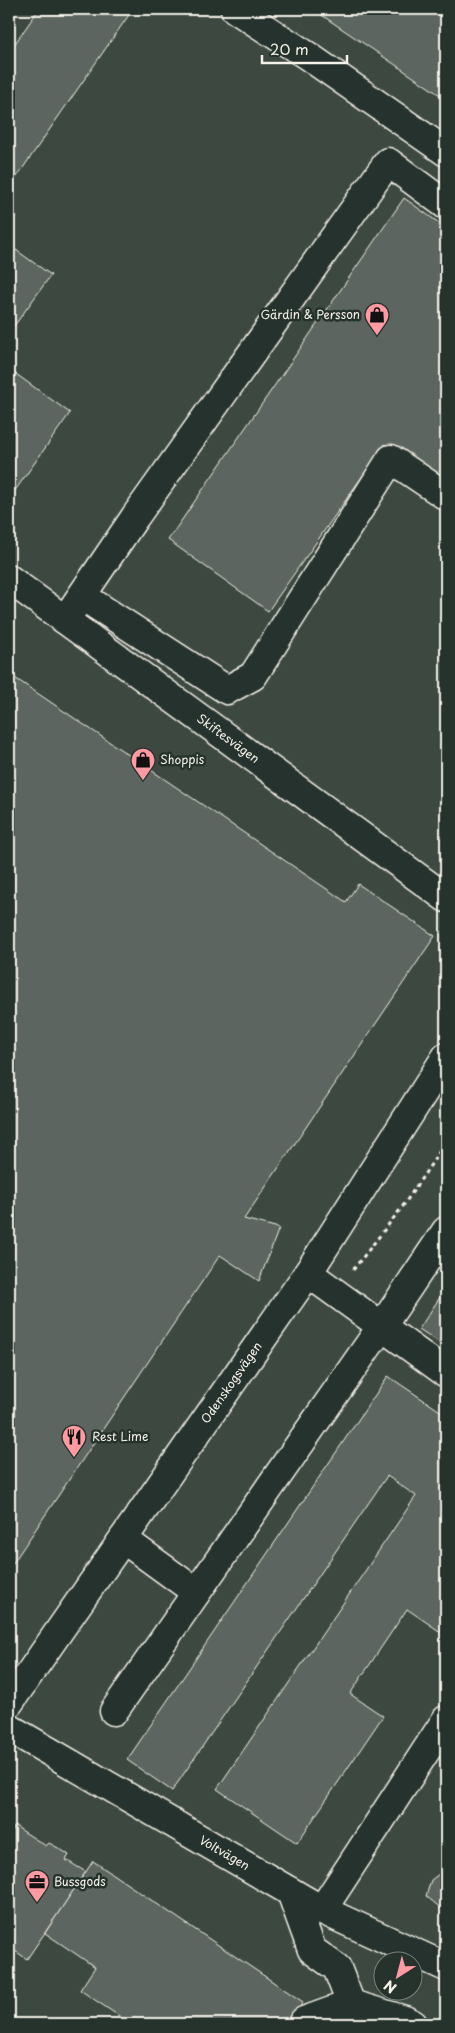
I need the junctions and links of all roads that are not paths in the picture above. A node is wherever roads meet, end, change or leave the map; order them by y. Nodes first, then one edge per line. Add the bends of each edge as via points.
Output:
1 (235, 9) edge
2 (446, 152) edge
3 (446, 205) edge
4 (446, 496) edge
5 (9, 579) edge
6 (82, 596) junction
7 (65, 620) junction
8 (446, 898) edge
9 (446, 1057) edge
10 (446, 1231) edge
11 (308, 1273) junction
12 (382, 1326) junction
13 (446, 1373) edge
14 (123, 1539) junction
15 (196, 1592) junction
16 (9, 1703) edge
17 (114, 1711) dead end
18 (446, 1720) edge
19 (9, 1728) edge
20 (291, 1892) junction
21 (322, 1910) junction
22 (446, 1967) edge
23 (351, 2004) junction
24 (302, 2024) edge
25 (413, 2024) edge

1 - 2 street
3 - 6 street via 388,162
4 - 6 street via 391,459 253,676 227,690
5 - 7 street, Skiftesvägen
6 - 7 street
7 - 8 street, Skiftesvägen
9 - 11 street, Odenskogsvägen
10 - 12 street
11 - 12 street
11 - 14 street, Odenskogsvägen
12 - 13 street
12 - 15 street
14 - 15 street
14 - 16 street, Odenskogsvägen
15 - 17 street
18 - 21 street
19 - 20 street, Voltvägen
20 - 21 street, Voltvägen
20 - 23 street via 312,1950 337,1968
21 - 22 street, Voltvägen
23 - 24 street
23 - 25 street

